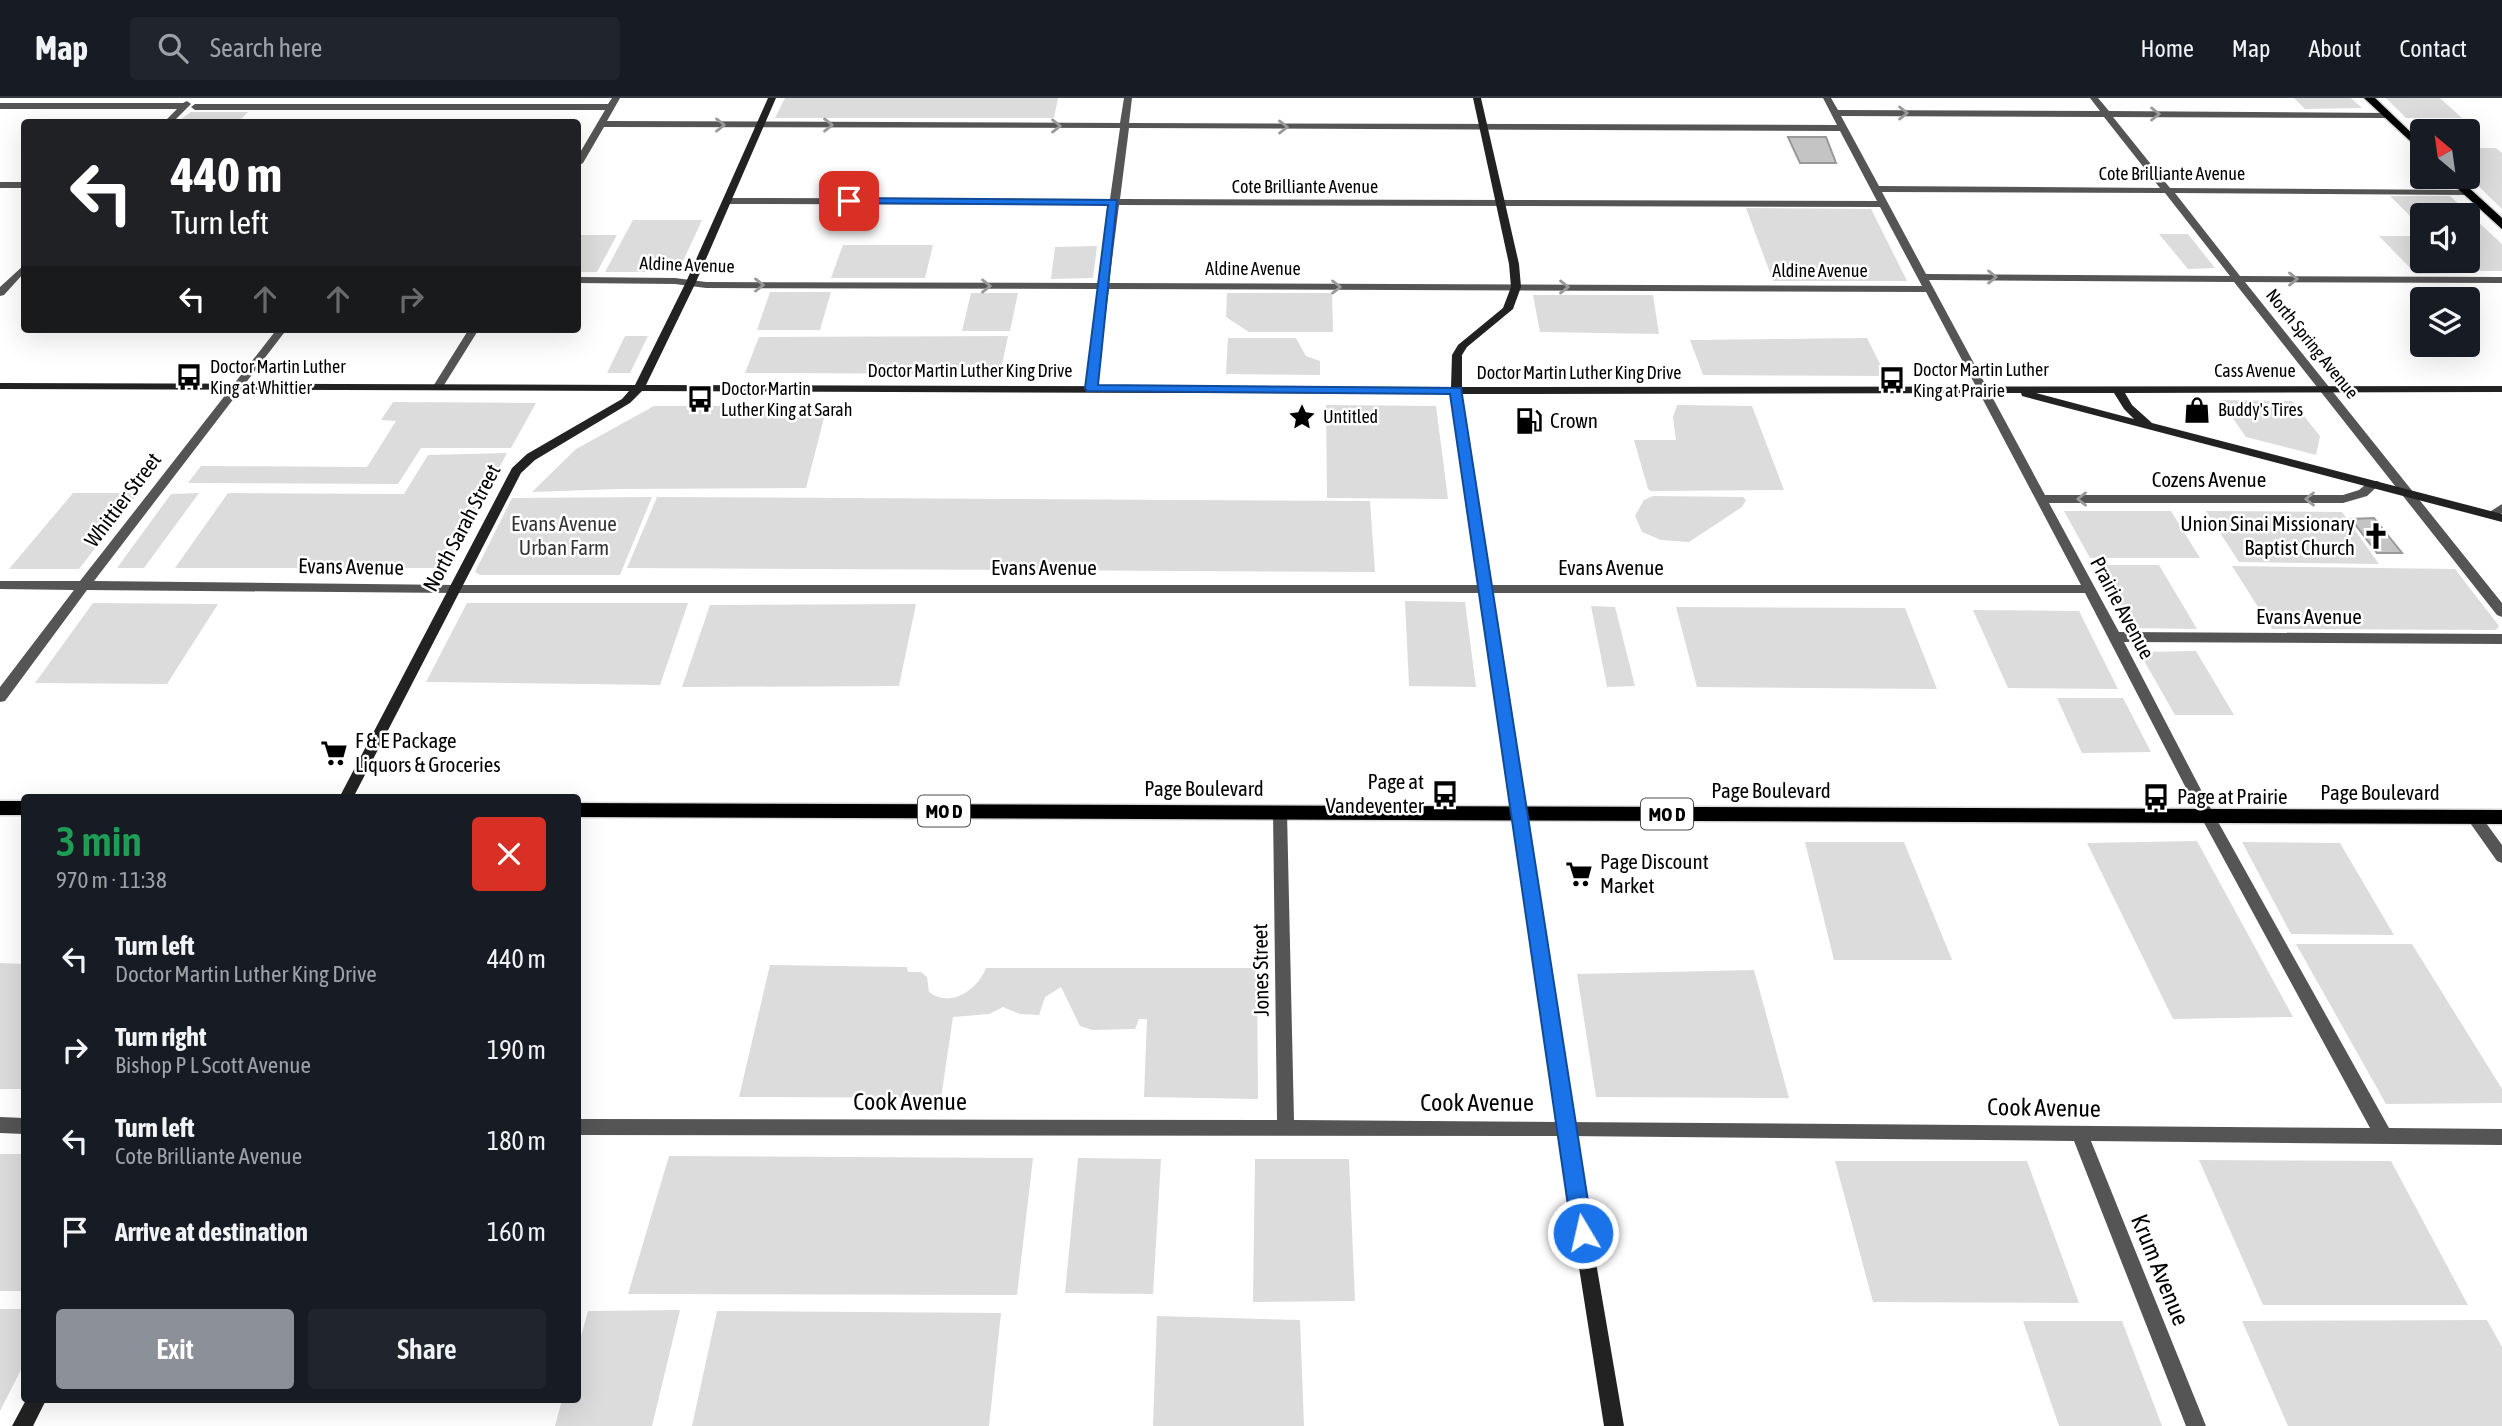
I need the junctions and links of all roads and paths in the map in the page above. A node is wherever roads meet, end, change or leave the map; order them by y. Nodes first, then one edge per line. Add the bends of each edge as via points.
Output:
1 (457, 98) edge
2 (616, 98) edge
3 (772, 98) edge
4 (1128, 98) edge
5 (1477, 98) edge
6 (1827, 98) edge
7 (2094, 98) edge
8 (2368, 98) edge
9 (190, 103) edge
10 (0, 106) edge
11 (611, 107) junction
12 (447, 111) junction
13 (1835, 113) junction
14 (2106, 114) junction
15 (2387, 115) junction
16 (171, 119) edge
17 (601, 124) junction
18 (760, 125) junction
19 (1124, 126) junction
20 (1483, 127) junction
21 (1842, 128) junction
22 (2410, 137) edge
23 (581, 158) edge
24 (0, 185) edge
25 (21, 185) edge
26 (1876, 189) junction
27 (2464, 189) edge
28 (2166, 190) junction
29 (2467, 192) junction
30 (728, 201) junction
31 (1113, 202) junction
32 (1498, 202) junction
33 (1883, 204) junction
34 (2502, 225) edge
35 (0, 277) edge
36 (20, 277) edge
37 (1924, 277) junction
38 (2237, 279) junction
39 (581, 280) edge
40 (2502, 280) edge
41 (691, 282) junction
42 (1104, 286) junction
43 (1516, 287) junction
44 (1930, 289) junction
45 (0, 293) edge
46 (279, 333) edge
47 (471, 333) edge
48 (0, 386) edge
49 (237, 387) junction
50 (437, 388) junction
51 (639, 388) junction
52 (1091, 388) junction
53 (2117, 388) junction
54 (2326, 388) junction
55 (1982, 389) junction
56 (2007, 389) junction
57 (2502, 389) edge
58 (1456, 391) junction
59 (2152, 428) junction
60 (2374, 484) junction
61 (2407, 493) junction
62 (2040, 499) junction
63 (2498, 513) edge
64 (0, 584) edge
65 (85, 585) junction
66 (455, 589) junction
67 (1487, 589) junction
68 (2088, 589) junction
69 (2502, 612) edge
70 (2115, 637) junction
71 (2502, 639) edge
72 (0, 697) edge
73 (348, 794) edge
74 (0, 808) edge
75 (21, 808) edge
76 (581, 810) edge
77 (1280, 812) junction
78 (1520, 813) junction
79 (2207, 816) junction
80 (2473, 816) junction
81 (2502, 817) edge
82 (2502, 857) edge
83 (0, 1125) edge
84 (21, 1126) edge
85 (581, 1126) edge
86 (1286, 1127) junction
87 (1565, 1128) junction
88 (2079, 1133) junction
89 (2384, 1136) junction
90 (2502, 1137) edge
91 (34, 1403) edge
92 (22, 1426) edge
93 (1614, 1426) edge
94 (2196, 1426) edge

1 - 12 street
2 - 11 street
3 - 18 main road, North Sarah Street
4 - 19 street
5 - 20 main road
6 - 13 street, Prairie Avenue
7 - 14 street, North Spring Avenue
8 - 15 main road
9 - 10 street
9 - 12 street
9 - 16 street
11 - 12 street
11 - 17 street
13 -> 14 street
13 - 21 street, Prairie Avenue
14 -> 15 street
14 - 28 street, North Spring Avenue
15 - 22 main road
17 -> 18 street
17 - 23 street
18 -> 19 street
18 - 30 main road, North Sarah Street
19 -> 20 street
19 - 31 street
20 - 21 street
20 - 32 main road
21 - 26 street, Prairie Avenue
24 - 25 street
26 - 28 street, Cote Brilliante Avenue
26 - 33 street, Prairie Avenue
27 - 29 main road
28 - 29 street, Cote Brilliante Avenue
28 - 38 street, North Spring Avenue
29 - 34 main road
30 - 31 street, Cote Brilliante Avenue
30 - 41 main road, North Sarah Street
31 - 32 street, Cote Brilliante Avenue
31 - 42 street
32 - 33 street, Cote Brilliante Avenue
32 - 43 main road
33 - 37 street, Prairie Avenue
35 - 36 street
36 - 45 street
37 -> 38 street
37 - 44 street, Prairie Avenue
38 -> 40 street
38 - 54 street, North Spring Avenue
39 - 41 street, Aldine Avenue
41 -> 42 street, Aldine Avenue
41 - 51 main road, North Sarah Street
42 -> 43 street, Aldine Avenue
42 - 52 street
43 -> 44 street, Aldine Avenue
43 - 58 main road via 1508,309 1457,355
44 - 55 street, Prairie Avenue
46 - 49 street, Whittier Street
47 - 50 street
48 - 49 main road, Doctor Martin Luther King Drive
49 - 50 main road, Doctor Martin Luther King Drive
49 - 65 street, Whittier Street
50 - 51 main road, Doctor Martin Luther King Drive
51 - 52 main road, Doctor Martin Luther King Drive
51 - 66 main road, North Sarah Street via 626,401 531,457 516,471
52 - 58 main road, Doctor Martin Luther King Drive
53 - 54 main road, Cass Avenue
53 - 56 main road, Cass Avenue
53 - 59 main road via 2134,414
54 - 57 main road, Cass Avenue
54 - 61 street, North Spring Avenue
55 - 56 main road, Doctor Martin Luther King Drive
55 - 58 main road, Doctor Martin Luther King Drive
55 - 62 street, Prairie Avenue
56 - 59 main road
58 - 67 main road
59 - 60 main road
60 - 61 main road
60 -> 62 street, Cozens Avenue via 2343,499
61 - 63 main road
61 - 69 street, North Spring Avenue
62 - 68 street, Prairie Avenue
64 - 65 street, Evans Avenue
65 - 66 street, Evans Avenue
65 - 72 street, Whittier Street
66 - 67 street, Evans Avenue
66 - 73 main road, North Sarah Street
67 - 68 street, Evans Avenue
67 - 78 main road
68 - 70 street, Prairie Avenue
70 - 71 street, Evans Avenue
70 - 79 street, Prairie Avenue
74 - 75 main road
76 - 77 main road, Page Boulevard / MO D
77 - 78 main road, Page Boulevard / MO D
77 - 86 street, Jones Street
78 - 79 main road, Page Boulevard / MO D
78 - 87 main road
79 - 80 main road, Page Boulevard / MO D
79 - 89 street, Prairie Avenue
80 - 81 main road, Page Boulevard / MO D
80 - 82 street
83 - 84 street
85 - 86 street, Cook Avenue
86 - 87 street, Cook Avenue
87 - 88 street, Cook Avenue
87 - 93 main road
88 - 89 street, Cook Avenue
88 - 94 street, Krum Avenue
89 - 90 street, Cook Avenue
91 - 92 main road

